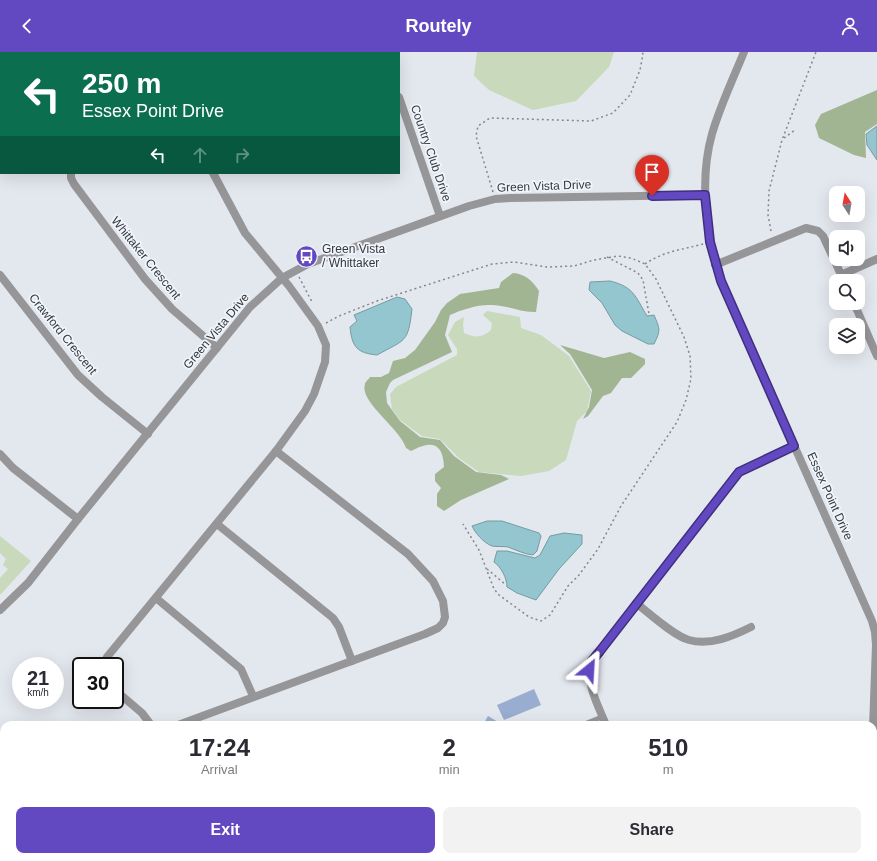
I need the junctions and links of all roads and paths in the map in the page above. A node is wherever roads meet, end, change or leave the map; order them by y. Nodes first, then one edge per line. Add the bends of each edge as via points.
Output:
1 (642, 52) edge
2 (744, 52) edge
3 (816, 52) edge
4 (400, 102) edge
5 (402, 112) edge
6 (795, 130) dead end
7 (782, 140) junction
8 (71, 174) edge
9 (214, 174) edge
10 (705, 195) junction
11 (494, 200) junction
12 (440, 216) junction
13 (771, 230) dead end
14 (710, 242) junction
15 (607, 257) junction
16 (877, 259) edge
17 (646, 264) junction
18 (715, 265) junction
19 (840, 274) edge
20 (849, 274) edge
21 (0, 275) edge
22 (282, 278) junction
23 (300, 279) dead end
24 (313, 306) dead end
25 (857, 310) edge
26 (649, 314) dead end
27 (325, 324) dead end
28 (217, 348) junction
29 (877, 356) edge
30 (148, 434) junction
31 (794, 446) junction
32 (276, 451) junction
33 (0, 454) edge
34 (78, 519) junction
35 (216, 524) junction
36 (463, 524) dead end
37 (486, 568) junction
38 (505, 584) dead end
39 (156, 598) junction
40 (636, 603) junction
41 (0, 610) edge
42 (752, 627) dead end
43 (876, 632) edge
44 (106, 657) edge
45 (352, 661) junction
46 (252, 696) junction
47 (124, 698) edge
48 (602, 717) junction
49 (148, 721) edge
50 (188, 721) edge
51 (592, 721) edge
52 (604, 721) edge
53 (873, 721) edge

1 - 11 path via 640,70 630,95 613,113 591,121 490,118 478,126 476,136
2 - 10 street, Essex Point Drive via 712,136
3 - 7 path
4 - 5 street, Country Club Drive
5 - 12 street, Country Club Drive
6 - 7 path
7 - 13 path via 769,191 768,215
8 - 28 street, Whittaker Crescent via 74,184 145,279 172,309
9 - 22 street via 245,233
10 - 11 street, Green Vista Drive
10 - 14 street, Essex Point Drive
11 - 12 street, Green Vista Drive
12 - 22 street, Green Vista Drive via 308,264
14 - 17 path via 666,253
14 - 18 street, Essex Point Drive
15 - 17 path via 631,258
15 - 26 path via 638,273 643,280
15 - 27 path via 574,266 547,267 503,262 492,264 377,301
16 - 20 street
17 - 37 path via 660,286 690,356 691,379 677,422 621,506 598,549 568,586 550,615 541,620 530,618 499,595
18 - 19 street via 806,228 818,231 823,236
18 - 31 street, Essex Point Drive
21 - 30 street, Crawford Crescent via 78,375
22 - 28 street, Green Vista Drive via 250,307
22 - 32 street via 318,326 326,345 326,354 314,394
23 - 24 path
25 - 29 street
28 - 30 street, Green Vista Drive
30 - 34 street, Green Vista Drive
31 - 40 street via 739,472
31 - 43 street, Essex Point Drive
32 - 35 street
32 - 45 street via 408,554 433,581 443,601 445,617 438,628
33 - 34 street via 13,468
34 - 41 street, Green Vista Drive via 28,583
35 - 39 street
35 - 45 street via 333,618 340,627
36 - 37 path via 479,550
37 - 38 path
39 - 44 street
39 - 46 street via 241,669
40 - 42 street via 679,636 689,640 706,641 732,637
40 - 48 street via 591,662 591,688
43 - 53 street, Essex Point Drive
45 - 46 street
46 - 50 street
47 - 49 street
48 - 51 lane
48 - 52 street

